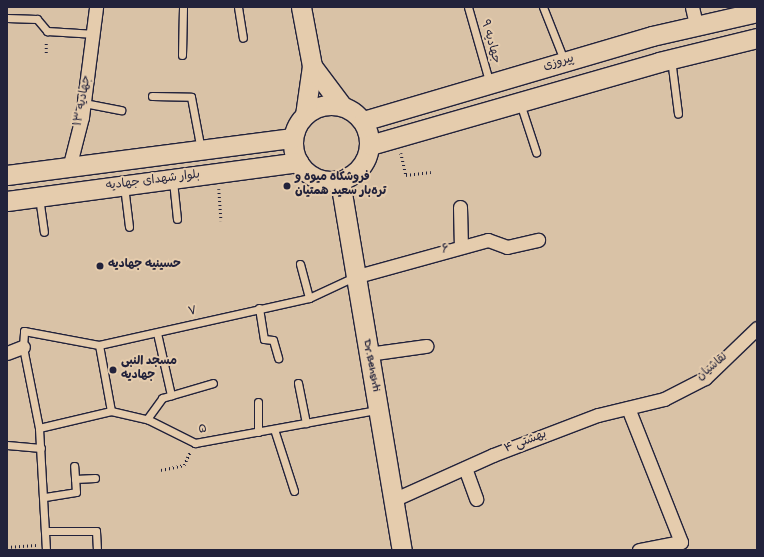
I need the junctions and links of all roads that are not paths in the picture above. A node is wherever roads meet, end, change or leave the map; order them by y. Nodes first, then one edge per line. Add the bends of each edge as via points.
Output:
1 (96, 7) edge
2 (183, 7) edge
3 (238, 7) edge
4 (302, 7) edge
5 (468, 7) edge
6 (543, 7) edge
7 (757, 12) edge
8 (694, 16) edge
9 (7, 18) edge
10 (95, 34) junction
11 (243, 38) dead end
12 (757, 38) edge
13 (182, 55) dead end
14 (671, 59) junction
15 (565, 62) junction
16 (312, 66) junction
17 (490, 84) junction
18 (152, 96) dead end
19 (84, 103) junction
20 (520, 103) junction
21 (342, 106) junction
22 (121, 110) dead end
23 (678, 114) dead end
24 (305, 115) junction
25 (363, 121) junction
26 (294, 138) junction
27 (370, 145) junction
28 (201, 150) junction
29 (536, 152) dead end
30 (298, 162) junction
31 (69, 168) junction
32 (37, 172) junction
33 (7, 175) edge
34 (173, 181) junction
35 (340, 181) junction
36 (124, 186) junction
37 (39, 197) junction
38 (7, 201) edge
39 (460, 207) dead end
40 (177, 219) dead end
41 (129, 227) dead end
42 (44, 232) dead end
43 (538, 240) dead end
44 (461, 247) junction
45 (300, 264) dead end
46 (354, 277) junction
47 (309, 298) junction
48 (259, 308) junction
49 (757, 328) edge
50 (157, 333) junction
51 (99, 345) junction
52 (426, 346) dead end
53 (23, 347) junction
54 (7, 353) edge
55 (368, 354) junction
56 (278, 358) dead end
57 (213, 383) dead end
58 (298, 383) dead end
59 (171, 395) junction
60 (664, 399) joint
61 (258, 402) dead end
62 (628, 408) junction
63 (378, 410) junction
64 (111, 411) junction
65 (147, 419) junction
66 (306, 423) junction
67 (39, 428) junction
68 (274, 429) junction
69 (258, 432) junction
70 (7, 445) edge
71 (41, 448) junction
72 (74, 466) dead end
73 (465, 468) junction
74 (95, 478) dead end
75 (75, 479) junction
76 (294, 492) dead end
77 (45, 498) junction
78 (476, 499) dead end
79 (394, 500) junction
80 (46, 531) junction
81 (46, 547) edge
82 (97, 550) edge
83 (402, 550) edge
84 (639, 550) edge

1 - 10 street, جهادیه ۱۳
2 - 13 lane
3 - 11 lane
4 - 16 main road
5 - 17 lane, جهادیه ۹
6 - 15 lane
7 - 8 main road, پیروزی
8 - 15 main road, پیروزی
9 - 10 lane via 37,19 46,31
10 - 19 street, جهادیه ۱۳
12 - 14 main road
14 - 20 main road
14 - 23 lane
15 - 17 main road, پیروزی
16 - 21 main road
16 - 24 main road
17 - 25 main road, پیروزی
18 - 28 lane via 191,97
19 - 22 lane
19 - 31 street, جهادیه ۱۳
20 - 27 main road
20 - 29 lane
21 - 24 main road via 316,108
21 - 25 main road
24 - 26 main road
25 - 27 main road
26 - 28 main road, بلوار شهدای جهادیه
26 - 30 main road
27 - 35 main road via 361,168
28 - 31 main road, بلوار شهدای جهادیه
30 - 34 main road, بلوار شهدای جهادیه
30 - 35 main road via 316,179
31 - 32 main road, بلوار شهدای جهادیه
32 - 33 main road, بلوار شهدای جهادیه
32 - 37 main road
34 - 36 main road, بلوار شهدای جهادیه
34 - 40 lane
35 - 46 main road, Dr.Behshti
36 - 37 main road, بلوار شهدای جهادیه
36 - 41 lane
37 - 38 main road, بلوار شهدای جهادیه
37 - 42 lane
39 - 44 street
43 - 44 street, ۶ via 507,247 488,240
44 - 46 street, ۶
45 - 47 lane
46 - 47 lane, ۷
46 - 55 main road, Dr.Behshti
47 - 48 lane, ۷
48 - 50 lane, ۷
48 - 56 lane via 264,339 273,340
49 - 60 street, نقاشیان via 705,378
50 - 51 lane, ۷
50 - 59 lane
51 - 53 lane via 35,331 24,331
51 - 64 lane
52 - 55 street
53 - 54 street
53 - 67 lane
55 - 63 main road, Dr.Behshti
57 - 59 lane
58 - 66 lane
59 - 65 lane via 162,398
60 - 62 street, بهشتی ۴
61 - 69 lane
62 - 73 street, بهشتی ۴ via 598,415
62 - 84 street via 681,542
63 - 66 lane, ۵
63 - 79 main road, Dr.Behshti
64 - 65 lane, ۵
64 - 67 lane, ۵
65 - 69 lane, ۵ via 195,443
66 - 68 lane, ۵
67 - 71 lane
68 - 69 lane, ۵
68 - 76 lane
70 - 71 lane
71 - 77 lane
72 - 75 lane
73 - 78 street
73 - 79 street, بهشتی ۴
74 - 75 lane
75 - 77 lane via 76,492
77 - 80 lane
79 - 83 main road, Dr.Behshti
80 - 81 lane
80 - 82 lane via 96,531

